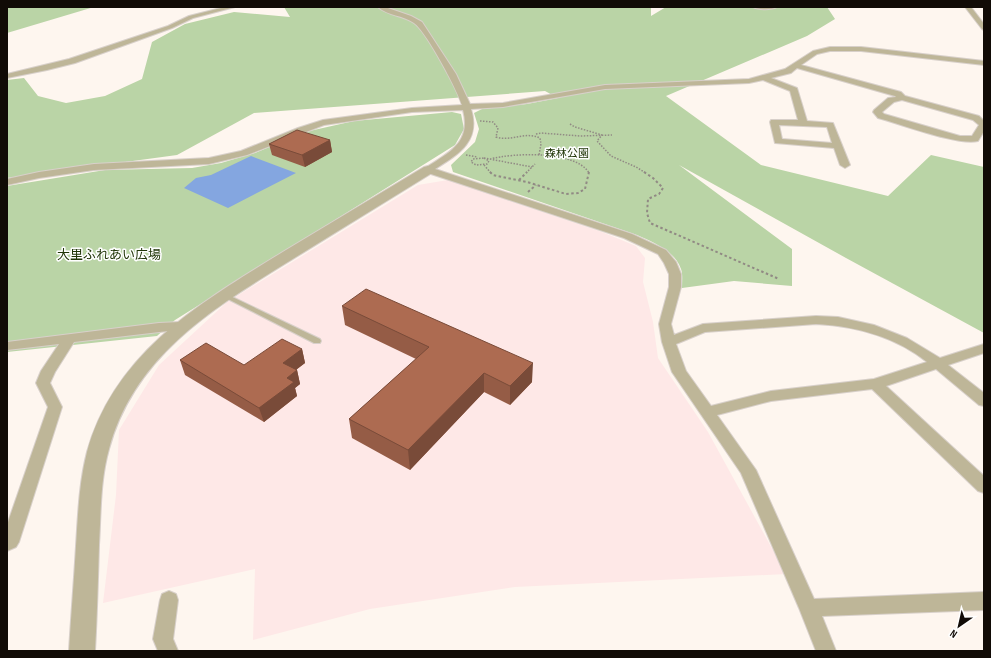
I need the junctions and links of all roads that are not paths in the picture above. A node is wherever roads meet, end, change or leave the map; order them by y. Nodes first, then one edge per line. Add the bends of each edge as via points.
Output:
1 (232, 7) edge
2 (381, 7) edge
3 (756, 7) edge
4 (774, 7) edge
5 (969, 8) edge
6 (977, 10) dead end
7 (984, 28) edge
8 (984, 63) edge
9 (797, 66) junction
10 (7, 76) edge
11 (766, 78) junction
12 (902, 98) junction
13 (467, 107) junction
14 (803, 123) junction
15 (838, 146) junction
16 (845, 165) dead end
17 (428, 170) junction
18 (7, 182) edge
19 (224, 295) junction
20 (180, 326) junction
21 (70, 338) junction
22 (317, 341) dead end
23 (669, 342) junction
24 (7, 346) edge
25 (984, 348) edge
26 (938, 363) junction
27 (876, 384) junction
28 (984, 401) edge
29 (707, 412) junction
30 (984, 486) edge
31 (7, 543) edge
32 (169, 600) dead end
33 (984, 601) edge
34 (809, 608) junction
35 (82, 651) edge
36 (168, 651) edge
37 (826, 651) edge

1 - 10 street via 191,17 72,62
2 - 13 street via 413,19 422,26 447,63
3 - 4 street
5 - 6 street
5 - 7 street
8 - 9 street via 838,48 815,52
9 - 11 street
9 - 12 street via 898,94
11 - 13 street via 729,83 605,88 535,100
11 - 14 street via 794,90
12 - 12 street via 976,118 983,125 975,139 960,139 881,116 877,112 891,100
13 - 17 street via 469,131 465,142
13 - 18 street via 412,110 323,123 244,153 209,161 94,167
14 - 15 street via 830,125
14 - 15 street via 774,122 778,141
15 - 16 street
17 - 19 street
17 - 23 street via 628,236 662,252 675,274 675,287 665,324
19 - 20 street
19 - 22 lane
20 - 21 street
20 - 35 street via 126,387 101,439 90,504
21 - 24 street
21 - 31 street via 43,383 55,407 10,542
23 - 26 street via 703,328 816,320 869,328 902,340
23 - 29 street via 679,372
25 - 26 street
26 - 27 street
26 - 28 street
27 - 29 street via 771,396
27 - 30 street
29 - 34 street via 748,470
32 - 36 street via 163,639
33 - 34 street
34 - 37 street

